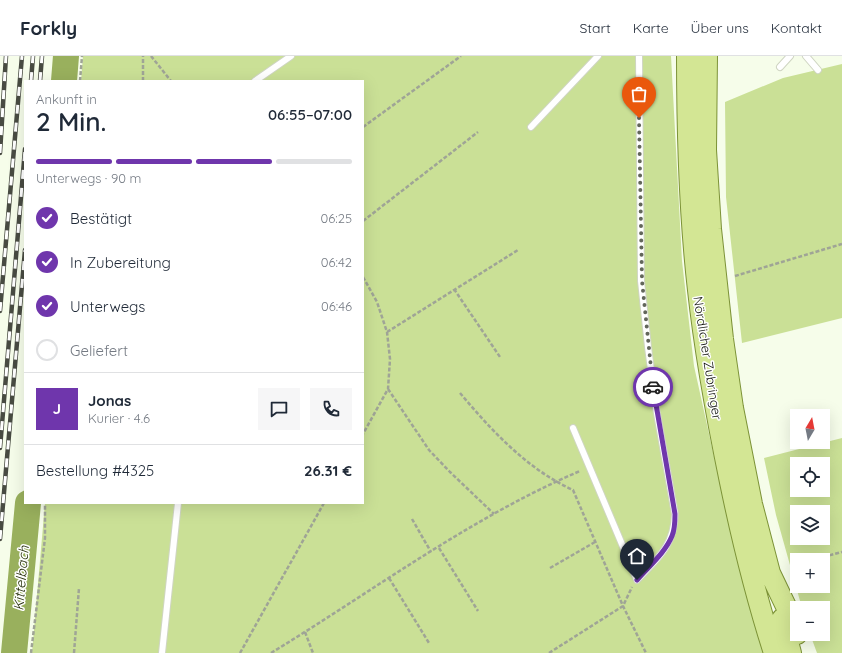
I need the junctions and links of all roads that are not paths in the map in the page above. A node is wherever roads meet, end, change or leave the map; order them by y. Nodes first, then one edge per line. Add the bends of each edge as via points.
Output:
1 (291, 56) edge
2 (598, 56) edge
3 (639, 56) edge
4 (687, 56) edge
5 (707, 56) edge
6 (790, 56) edge
7 (806, 56) edge
8 (780, 67) dead end
9 (818, 70) dead end
10 (257, 80) edge
11 (530, 127) dead end
12 (573, 428) dead end
13 (178, 504) edge
14 (770, 573) junction
15 (790, 615) edge
16 (799, 641) edge
17 (162, 653) edge
18 (774, 653) edge
19 (791, 653) edge
20 (803, 653) edge

1 - 10 lane
2 - 11 lane
3 - 12 lane via 642,281 656,408 675,526 661,554 637,580
4 - 18 main road, Nördlicher Zubringer via 692,231 708,370 742,539
5 - 14 main road, Nördlicher Zubringer via 707,158 711,229 721,323 752,504
6 - 8 lane
7 - 9 lane
13 - 17 lane
14 - 15 main road, Nördlicher Zubringer
14 - 19 main road
16 - 20 main road, Nördlicher Zubringer

